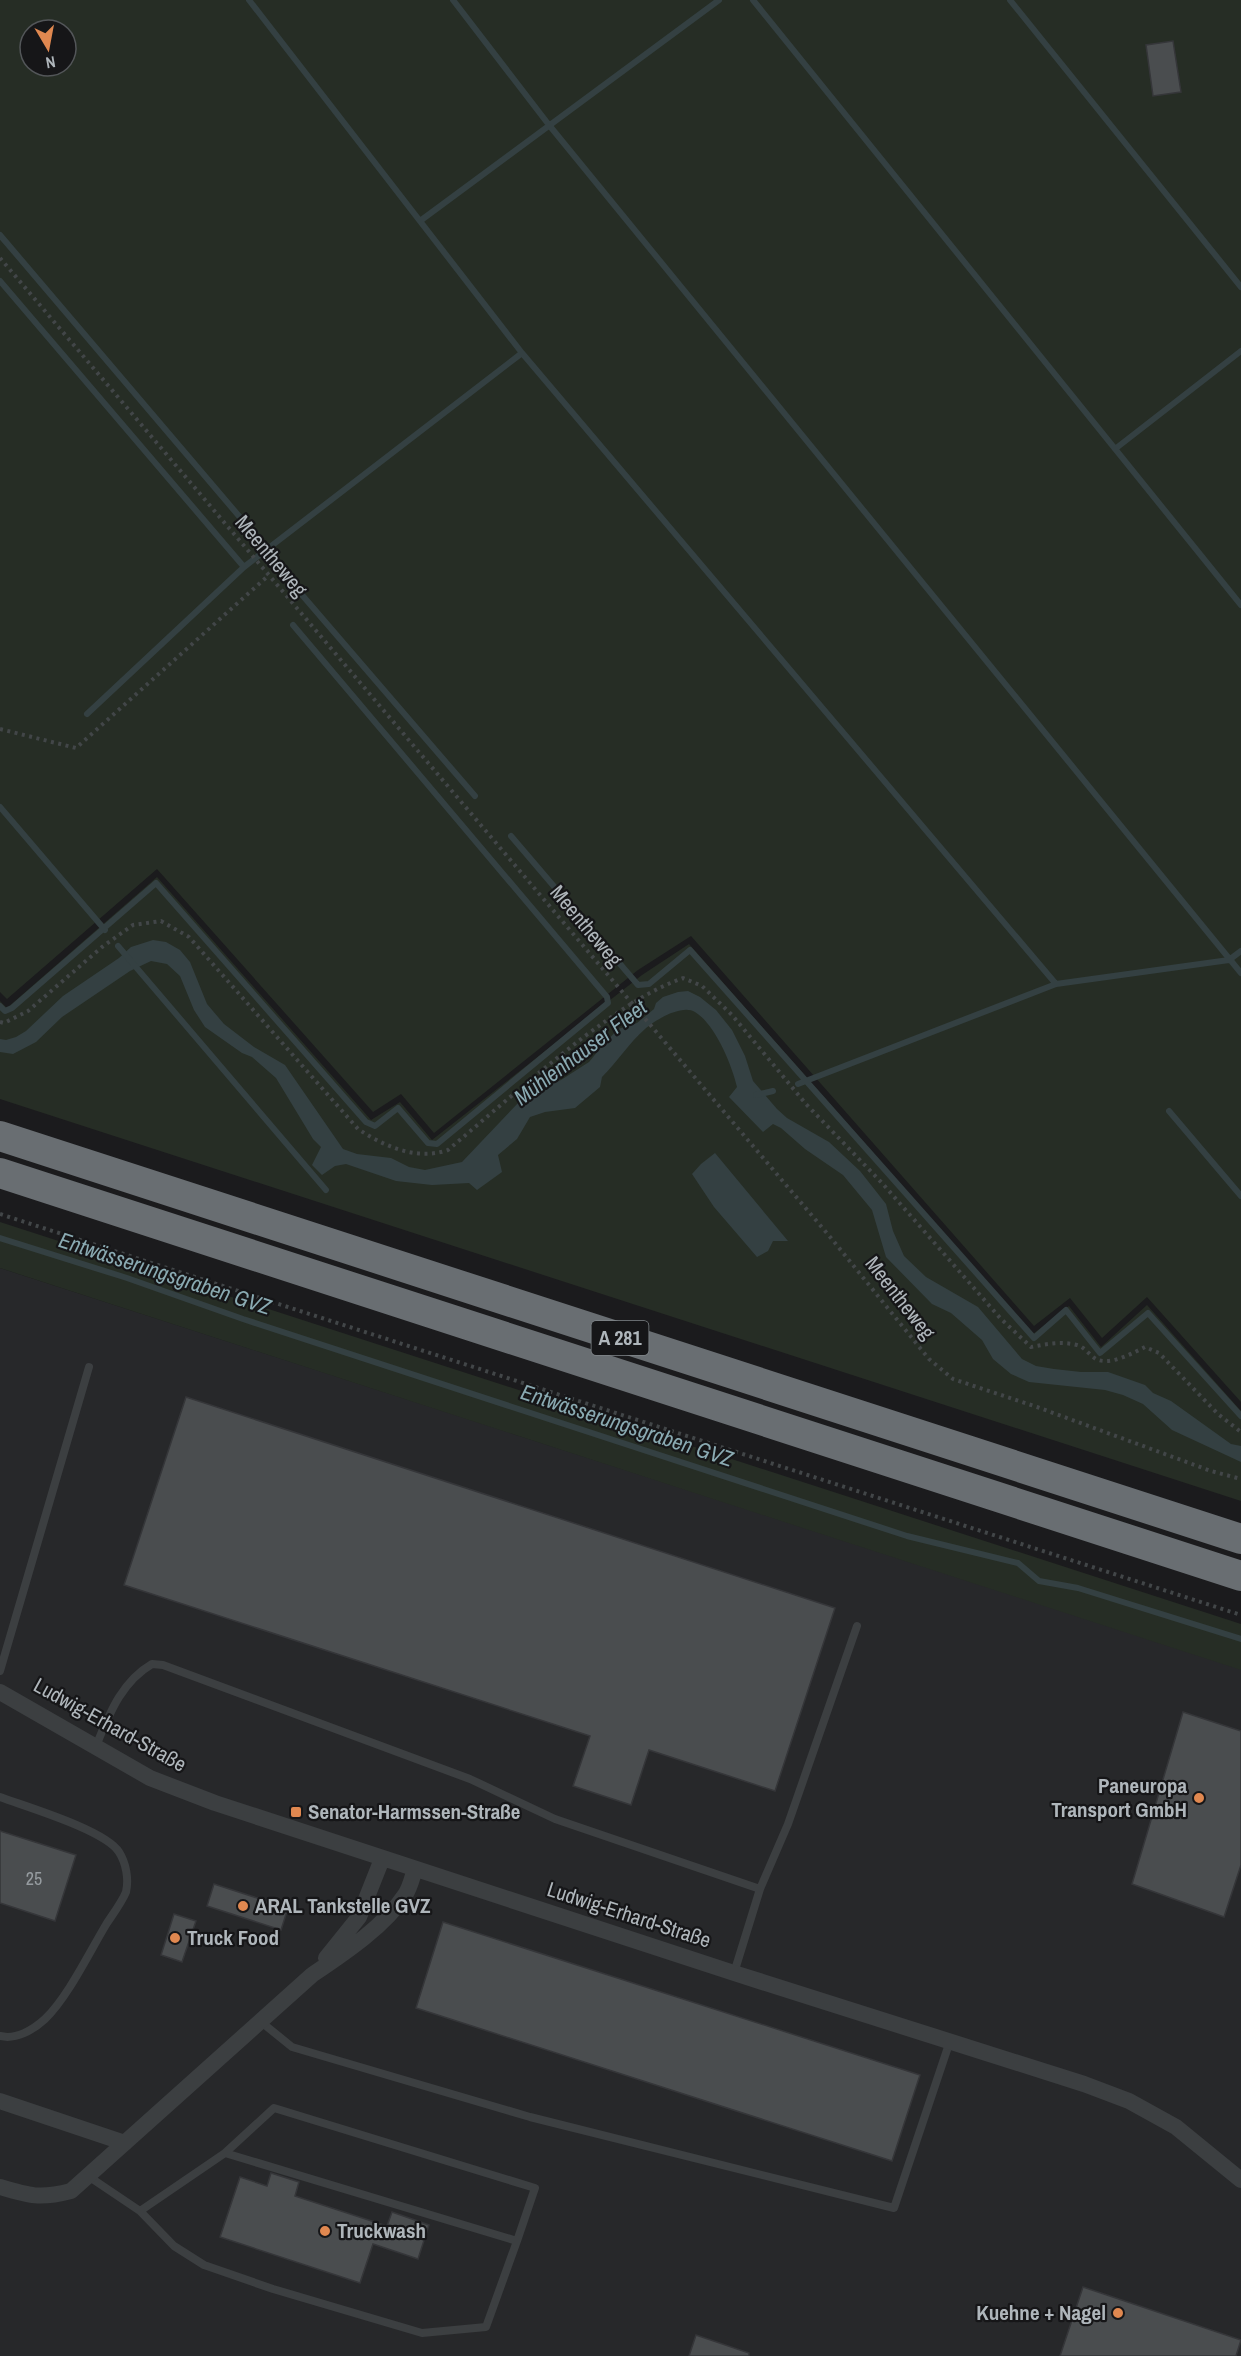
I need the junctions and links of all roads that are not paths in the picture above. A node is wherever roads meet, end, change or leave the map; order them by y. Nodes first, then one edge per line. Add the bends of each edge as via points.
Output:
1 (0, 1136) edge
2 (0, 1173) edge
3 (89, 1367) dead end
4 (1241, 1539) edge
5 (1241, 1576) edge
6 (857, 1626) dead end
7 (0, 1671) edge
8 (0, 1692) edge
9 (96, 1746) junction
10 (0, 1797) edge
11 (382, 1858) junction
12 (415, 1869) junction
13 (760, 1889) junction
14 (734, 1973) junction
15 (312, 1975) junction
16 (261, 2021) junction
17 (0, 2036) edge
18 (950, 2041) junction
19 (0, 2101) edge
20 (125, 2142) junction
21 (225, 2153) junction
22 (88, 2176) junction
23 (1241, 2180) edge
24 (0, 2187) edge
25 (140, 2211) junction
26 (517, 2241) junction

1 - 4 highway, A 281
2 - 5 highway, A 281
3 - 7 lane
6 - 13 lane via 788,1824
8 - 9 street, Ludwig-Erhard-Straße
9 - 11 street, Ludwig-Erhard-Straße via 150,1778
9 - 13 lane via 110,1712 131,1679 152,1664 162,1665 470,1779 555,1819
10 - 17 lane via 73,1824 111,1844 120,1852 127,1874 125,1893 45,2019 19,2036
11 - 12 street, Ludwig-Erhard-Straße
11 - 15 street via 359,1917
12 - 14 street, Ludwig-Erhard-Straße
12 - 15 street via 406,1893 392,1912
13 - 14 lane
14 - 18 street, Ludwig-Erhard-Straße
15 - 16 street
16 - 18 lane via 292,2047 530,2117 894,2208
16 - 20 street
18 - 23 street, Ludwig-Erhard-Straße via 1130,2101 1176,2127
19 - 20 street
20 - 22 street
21 - 25 lane
21 - 26 lane
21 - 26 lane via 274,2108 535,2188
22 - 24 street via 71,2191 47,2197
22 - 25 lane
25 - 26 lane via 174,2246 204,2265 422,2333 486,2327

